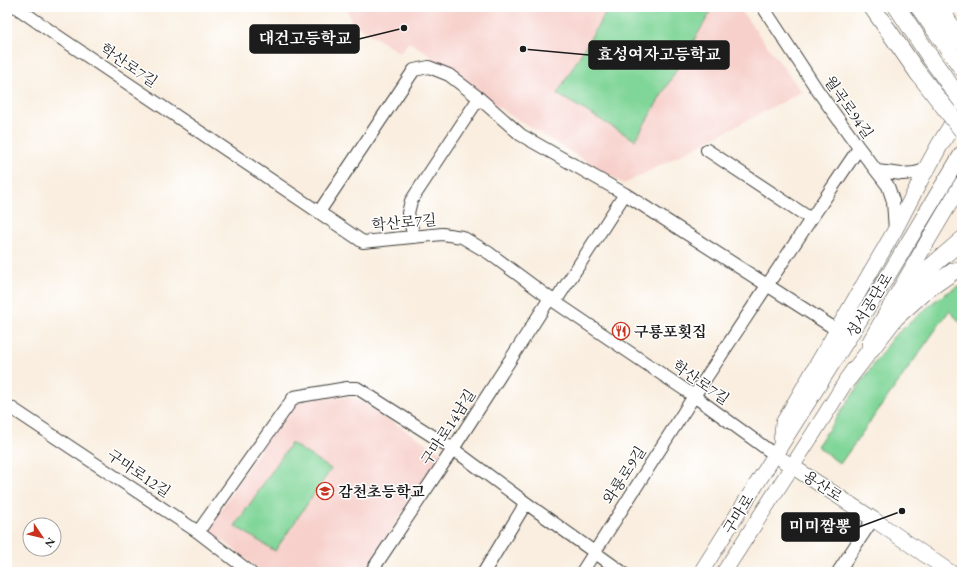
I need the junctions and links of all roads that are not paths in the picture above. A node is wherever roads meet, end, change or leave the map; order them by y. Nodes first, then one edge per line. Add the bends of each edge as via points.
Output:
1 (16, 7) edge
2 (763, 7) edge
3 (872, 7) edge
4 (897, 7) edge
5 (919, 7) edge
6 (940, 7) edge
7 (962, 40) edge
8 (962, 68) edge
9 (479, 98) junction
10 (962, 102) edge
11 (962, 109) edge
12 (962, 130) edge
13 (859, 148) junction
14 (707, 150) dead end
15 (962, 154) edge
16 (926, 170) junction
17 (877, 171) junction
18 (962, 183) edge
19 (624, 194) junction
20 (320, 212) junction
21 (811, 219) junction
22 (895, 230) junction
23 (414, 237) junction
24 (962, 240) edge
25 (962, 270) edge
26 (767, 285) junction
27 (553, 300) junction
28 (895, 318) junction
29 (838, 330) junction
30 (847, 380) junction
31 (694, 396) junction
32 (7, 405) edge
33 (453, 449) junction
34 (778, 451) junction
35 (792, 466) junction
36 (526, 503) junction
37 (873, 519) junction
38 (198, 532) junction
39 (594, 552) junction
40 (946, 571) edge
41 (250, 572) edge
42 (371, 572) edge
43 (484, 572) edge
44 (582, 572) edge
45 (622, 572) edge
46 (701, 572) edge
47 (724, 572) edge
48 (838, 572) edge

1 - 20 street, 학산로7길
2 - 13 street, 월곡로94길
3 - 12 highway, bridge
4 - 10 highway
5 - 8 highway
6 - 7 highway
9 - 19 street via 521,135
9 - 20 street via 450,75 429,67 414,70
9 - 23 street via 411,201 408,212
11 - 16 highway
13 - 17 street, 월곡로94길
13 - 21 street, 와룡로9길
14 - 21 street
15 - 34 main road, 성서공단로
16 - 17 street via 902,174
16 - 22 main road
17 - 22 street, 월곡로94길 via 888,186 893,202
18 - 30 main road, 성서공단로
19 - 26 street
19 - 27 street, 구마로14남길
20 - 23 street, 학산로7길 via 363,242
21 - 26 street, 와룡로9길
22 - 29 main road
23 - 27 street, 학산로7길 via 442,234 462,237 489,253
24 - 28 highway via 919,277
25 - 28 highway via 954,271 925,291
26 - 29 street
26 - 31 street, 와룡로9길
27 - 31 street, 학산로7길
27 - 33 street, 구마로14남길
28 - 30 highway
29 - 34 main road via 783,423
30 - 35 main road, 성서공단로
31 - 34 street, 학산로7길
31 - 39 street, 와룡로9길
32 - 38 street, 구마로12길
33 - 36 street
33 - 38 street via 357,388 294,397
33 - 42 street, 구마로14남길
34 - 35 main road, 용산로
34 - 46 main road, 구마로
35 - 37 main road, 용산로
35 - 47 main road, 구마로
36 - 39 street
36 - 43 street
37 - 40 main road, 용산로
37 - 48 street
38 - 41 street, 구마로12길
39 - 44 street, 와룡로9길
39 - 45 street

